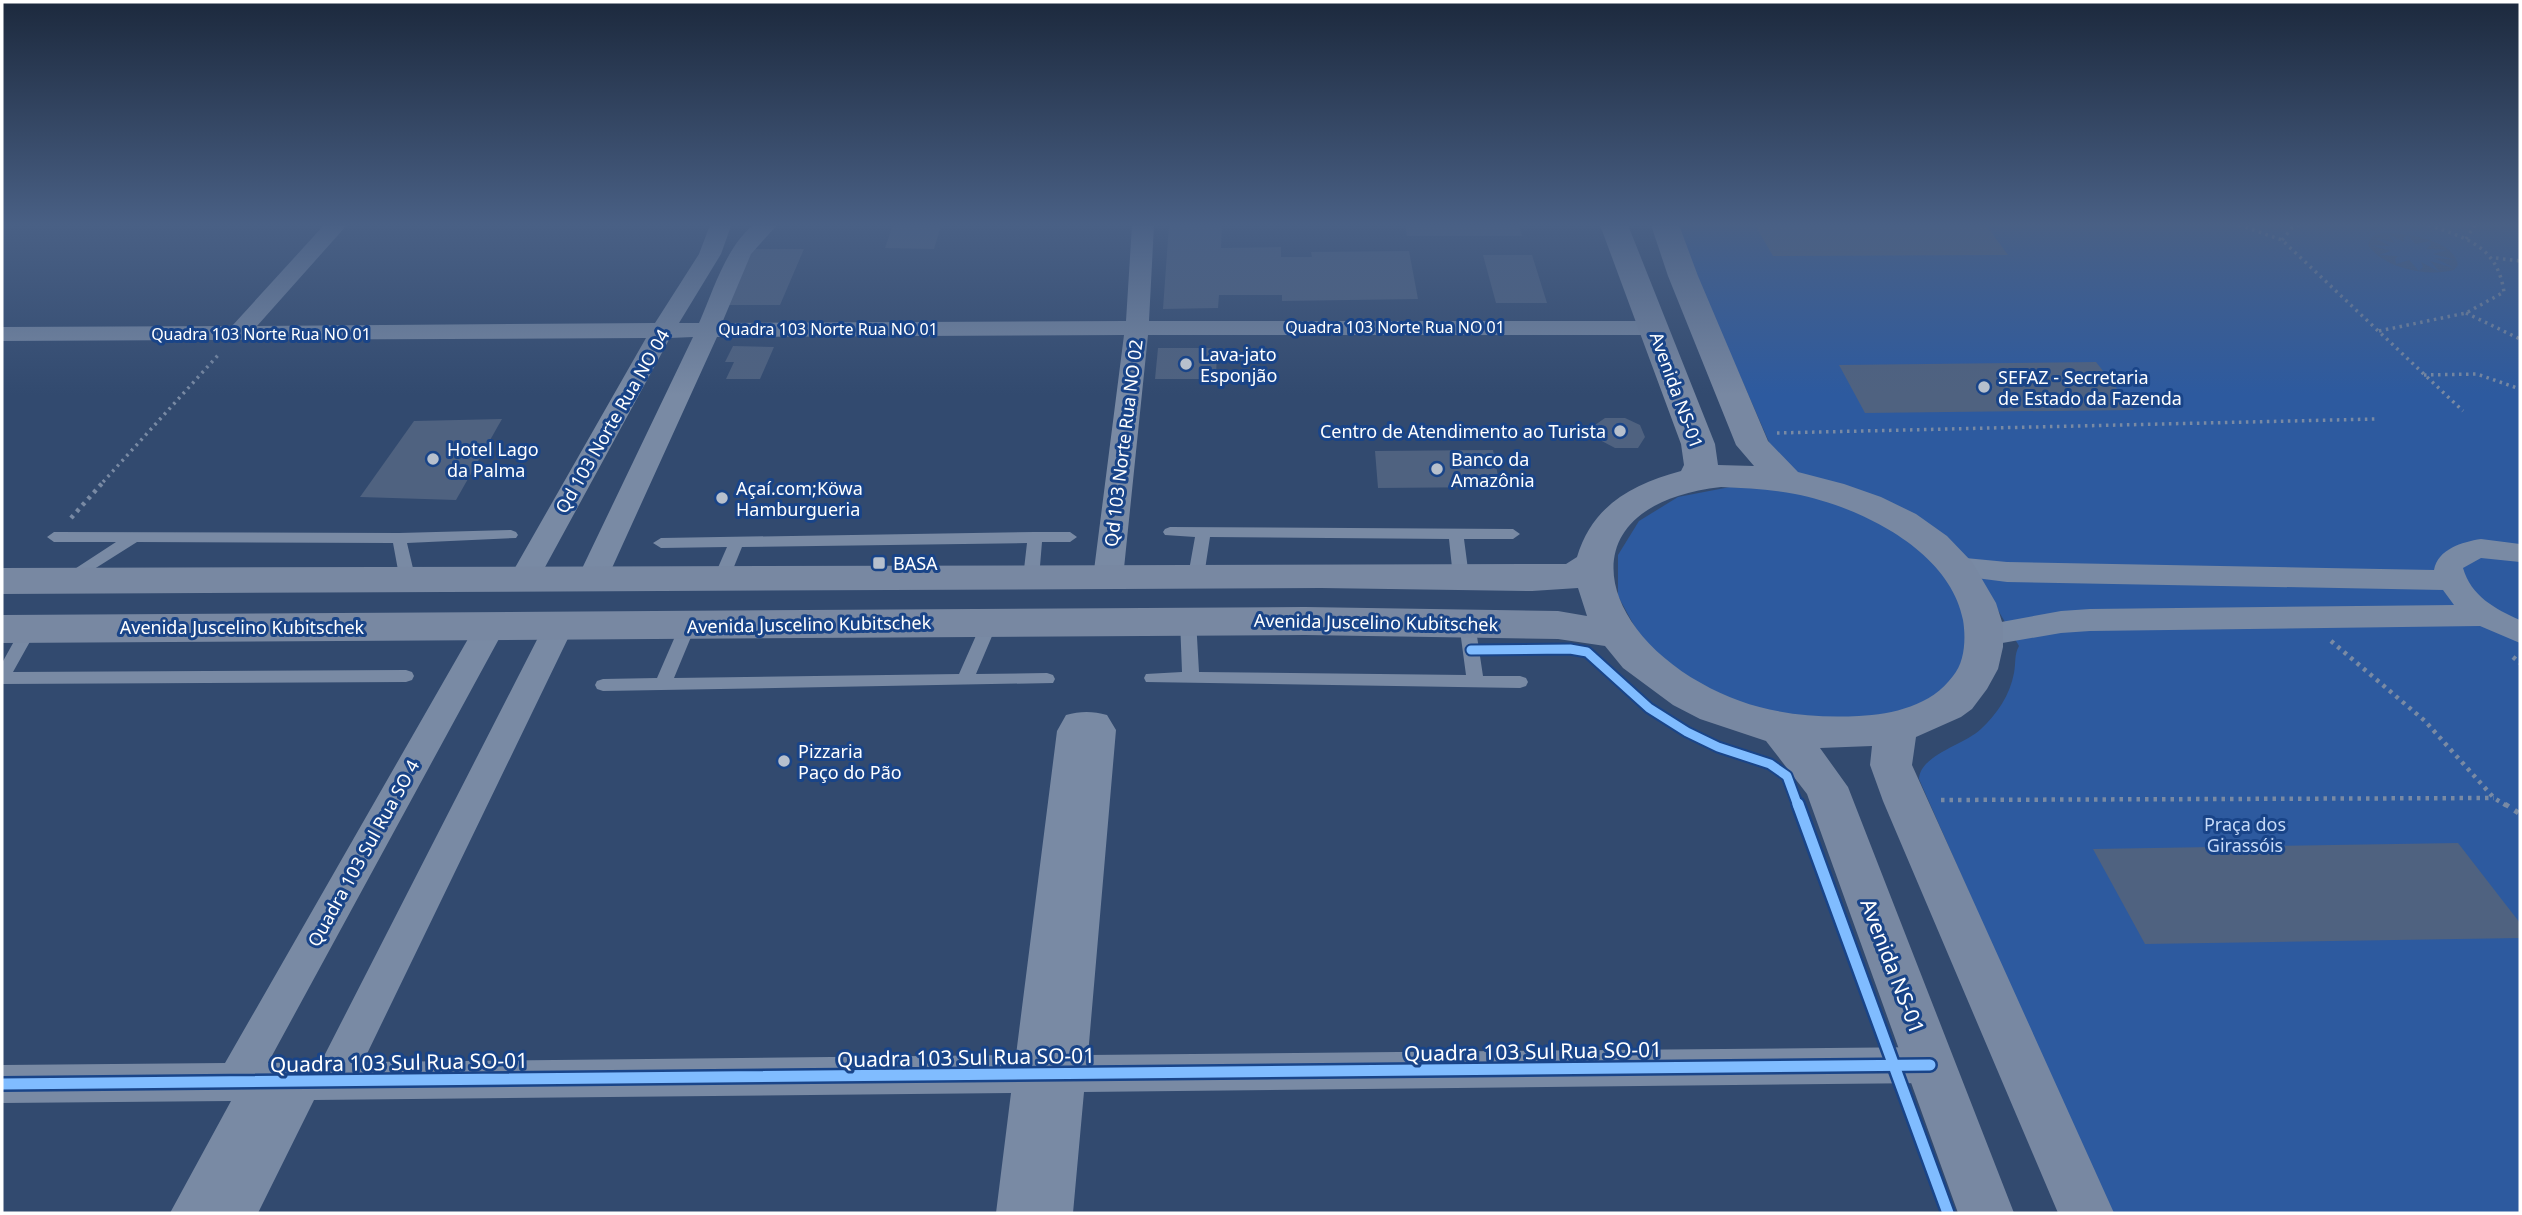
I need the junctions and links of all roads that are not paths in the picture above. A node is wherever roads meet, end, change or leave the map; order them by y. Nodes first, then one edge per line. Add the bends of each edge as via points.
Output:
1 (285, 282) edge
2 (693, 282) edge
3 (728, 282) edge
4 (1140, 282) edge
5 (1636, 282) edge
6 (1685, 282) edge
7 (1137, 328) junction
8 (1654, 328) junction
9 (663, 330) junction
10 (708, 330) junction
11 (2, 334) edge
12 (237, 334) junction
13 (1696, 478) junction
14 (1785, 479) junction
15 (1171, 532) dead end
16 (1203, 532) junction
17 (1457, 533) junction
18 (1513, 534) dead end
19 (511, 535) dead end
20 (54, 537) road end
21 (134, 537) junction
22 (1035, 537) junction
23 (1070, 537) dead end
24 (399, 538) junction
25 (737, 542) junction
26 (662, 543) dead end
27 (2520, 553) edge
28 (1594, 564) junction
29 (1955, 567) junction
30 (1196, 576) junction
31 (1461, 577) junction
32 (1031, 578) junction
33 (1108, 578) junction
34 (592, 579) junction
35 (721, 579) junction
36 (70, 580) junction
37 (523, 580) junction
38 (2451, 580) junction
39 (2, 581) edge
40 (408, 581) junction
41 (2486, 615) junction
42 (1188, 620) junction
43 (990, 622) junction
44 (1467, 623) junction
45 (688, 625) junction
46 (491, 626) junction
47 (559, 626) junction
48 (15, 629) edge
49 (2520, 632) edge
50 (1616, 634) junction
51 (1985, 635) junction
52 (406, 676) dead end
53 (2, 678) edge
54 (1152, 678) dead end
55 (1191, 678) junction
56 (1047, 679) dead end
57 (965, 680) junction
58 (1475, 681) junction
59 (1520, 682) dead end
60 (663, 684) junction
61 (603, 685) dead end
62 (1896, 728) junction
63 (1781, 729) junction
64 (1930, 1065) junction
65 (1049, 1073) junction
66 (284, 1081) junction
67 (2, 1084) edge
68 (192, 1213) edge
69 (235, 1213) edge
70 (1017, 1213) edge
71 (1052, 1213) edge
72 (1986, 1213) edge
73 (2086, 1213) edge

1 - 12 street
2 - 9 street, Qd 103 Norte Rua NO 04
3 - 10 street
4 - 7 street, Qd 103 Norte Rua NO 02
5 - 8 main road, Avenida NS-01
6 - 14 main road via 1748,433 1760,454
7 - 8 street, Quadra 103 Norte Rua NO 01
7 - 10 street, Quadra 103 Norte Rua NO 01
7 - 33 street, Qd 103 Norte Rua NO 02
8 - 13 main road, Avenida NS-01 via 1698,444 1701,465
9 - 10 street, Quadra 103 Norte Rua NO 01
9 - 12 street, Quadra 103 Norte Rua NO 01
9 - 37 street, Qd 103 Norte Rua NO 04
10 - 34 street
11 - 12 street, Quadra 103 Norte Rua NO 01
13 - 14 main road
13 - 28 main road via 1666,486 1629,505 1614,518 1598,544
14 - 29 main road via 1882,510 1923,536
15 - 16 lane
16 - 17 lane
16 - 30 lane
17 - 18 lane
17 - 31 lane
19 - 24 lane
20 - 21 lane
21 - 24 lane
21 - 36 lane
22 - 23 lane
22 - 25 lane
22 - 32 lane
24 - 40 lane
25 - 26 lane
25 - 35 lane
27 - 38 street via 2468,550 2448,566
28 - 31 main road via 1574,576
28 - 50 main road via 1602,610
29 - 38 street via 2007,572
29 - 51 main road via 1973,592
30 - 31 main road
30 - 33 main road
32 - 33 main road
32 - 35 main road
34 - 35 main road
34 - 37 main road
36 - 39 main road
36 - 40 main road
37 - 40 main road
38 - 41 street via 2470,604
41 - 49 street
41 - 51 street via 2061,622
42 - 43 main road, Avenida Juscelino Kubitschek
42 - 44 main road, Avenida Juscelino Kubitschek
42 - 55 lane
43 - 45 main road, Avenida Juscelino Kubitschek
43 - 57 lane
44 - 50 main road, Avenida Juscelino Kubitschek via 1558,625
44 - 58 lane
45 - 47 main road, Avenida Juscelino Kubitschek
45 - 60 lane
46 - 47 main road, Avenida Juscelino Kubitschek
46 - 48 main road, Avenida Juscelino Kubitschek
46 - 66 street, Quadra 103 Sul Rua SO 4
47 - 66 street, Quadra 103 Sul Rua SO 4
48 - 53 lane
50 - 63 main road via 1637,659 1675,687 1720,710
51 - 62 main road via 1980,665 1966,690 1943,709
52 - 53 lane
54 - 55 lane
55 - 58 lane
56 - 57 lane
57 - 60 lane
58 - 59 lane
60 - 61 lane
62 - 63 main road via 1837,735
62 - 73 main road via 1891,765 1905,801
63 - 64 main road, Avenida NS-01 via 1826,787
64 - 65 street, Quadra 103 Sul Rua SO-01
64 - 72 main road, Avenida NS-01
65 - 65 street via 1100,730 1087,722 1077,724 1073,731
65 - 66 street, Quadra 103 Sul Rua SO-01
65 - 70 street
65 - 71 street
66 - 67 street, Quadra 103 Sul Rua SO-01
66 - 68 street, Quadra 103 Sul Rua SO 4
66 - 69 street, Quadra 103 Sul Rua SO 4

